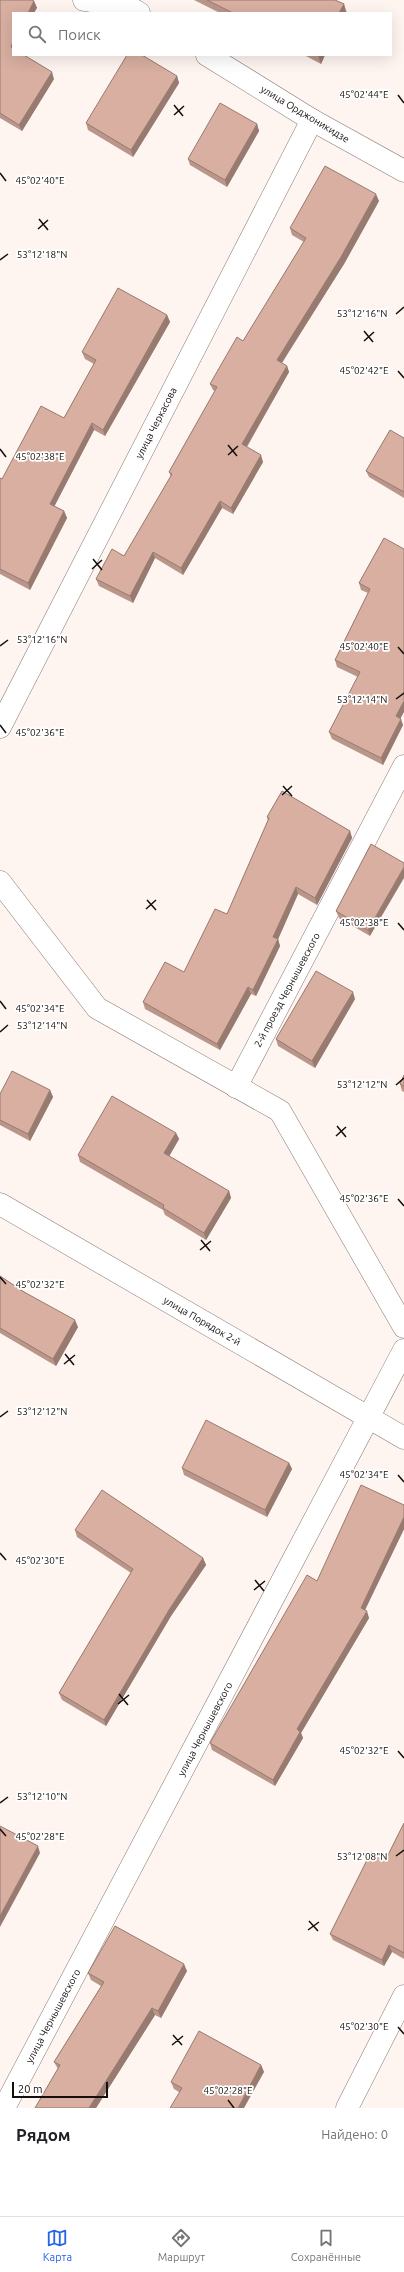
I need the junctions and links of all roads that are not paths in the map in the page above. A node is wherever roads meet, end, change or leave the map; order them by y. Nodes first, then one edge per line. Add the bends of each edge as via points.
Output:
1 (84, 0) edge
2 (137, 12) edge
3 (209, 56) edge
4 (312, 120) junction
5 (404, 171) edge
6 (0, 727) edge
7 (404, 766) edge
8 (0, 882) edge
9 (236, 1087) junction
10 (0, 1204) edge
11 (404, 1327) edge
12 (404, 1350) edge
13 (369, 1418) junction
14 (404, 1438) edge
15 (404, 1996) edge
16 (4, 2108) edge
17 (347, 2108) edge

1 - 2 street via 129,7
3 - 4 street, улица Орджоникидзе
4 - 5 street, улица Орджоникидзе
4 - 6 street, улица Черкасова
7 - 9 street, 2-й проезд Чернышевского
8 - 9 street via 97,1008
9 - 11 street via 280,1111
10 - 13 street, улица Порядок 2-й
12 - 13 street, улица Чернышевского
13 - 14 street, улица Порядок 2-й
13 - 16 street, улица Чернышевского
15 - 17 street

